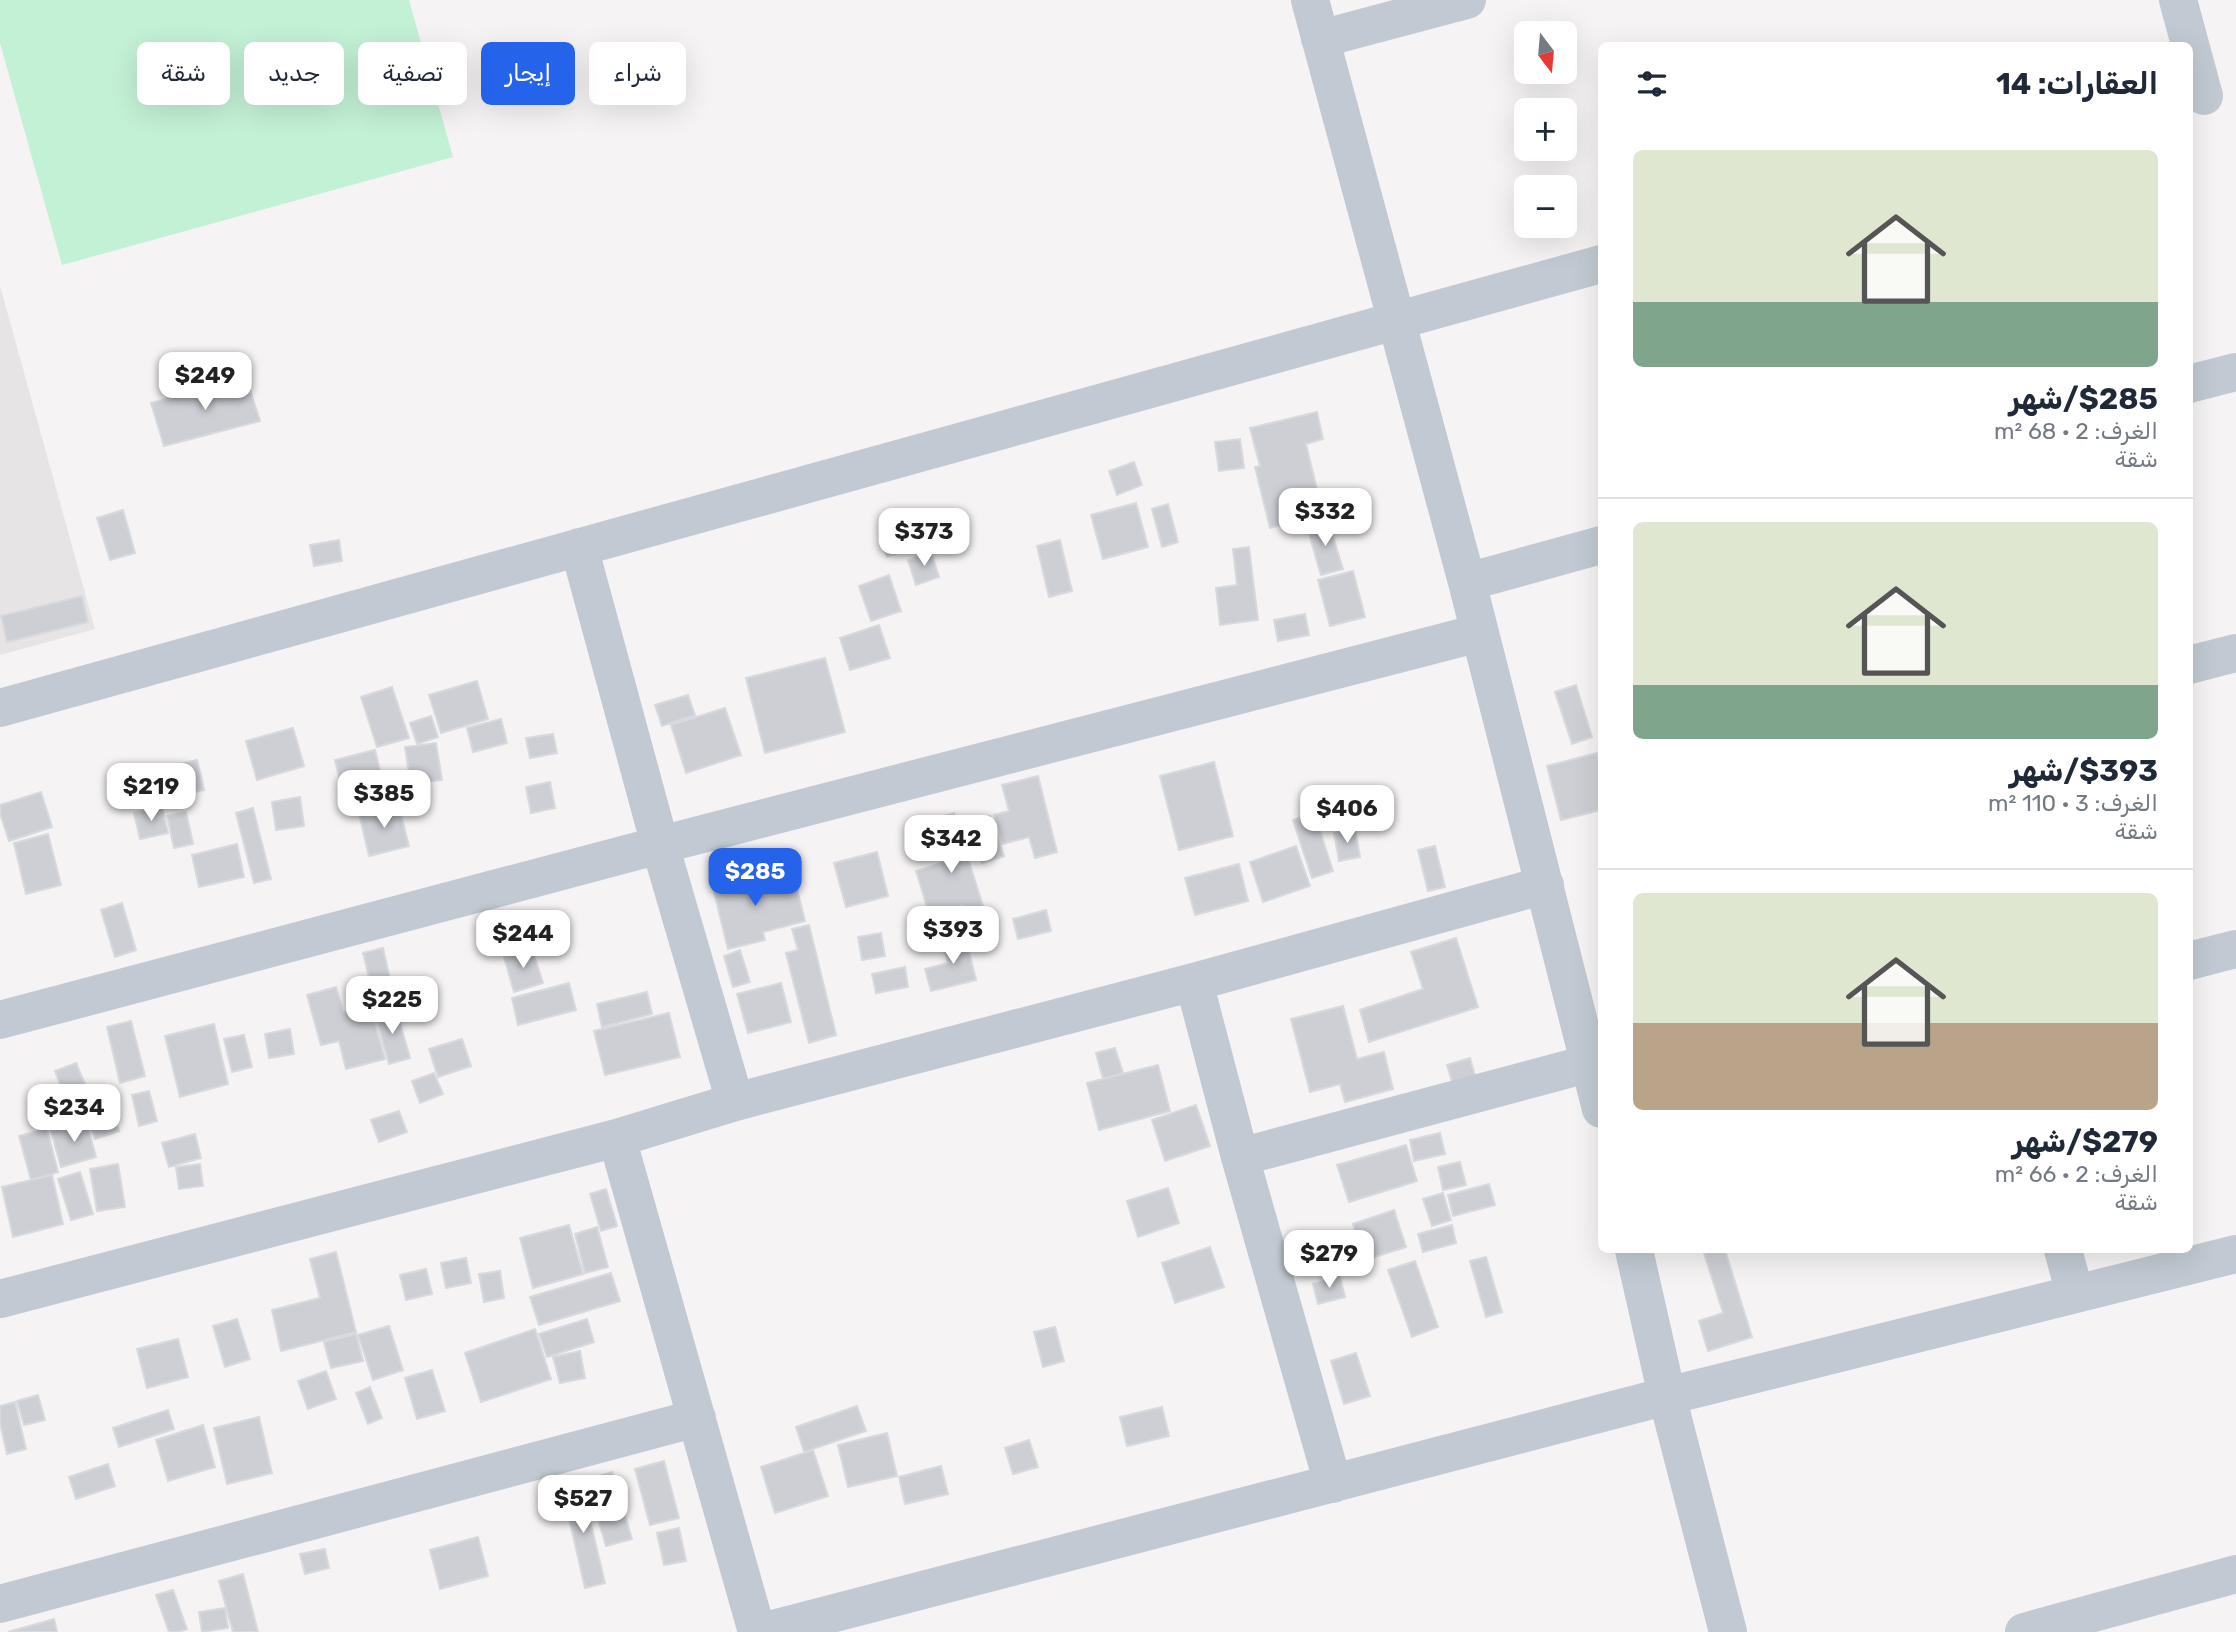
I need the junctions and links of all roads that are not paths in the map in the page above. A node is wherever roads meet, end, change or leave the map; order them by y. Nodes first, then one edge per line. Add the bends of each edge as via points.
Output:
1 (1310, 0) edge
2 (1467, 0) edge
3 (2178, 0) edge
4 (1320, 39) junction
5 (2192, 42) edge
6 (2193, 44) edge
7 (2210, 94) edge
8 (1598, 265) edge
9 (1395, 322) junction
10 (2236, 372) edge
11 (2193, 383) edge
12 (1598, 546) edge
13 (579, 547) junction
14 (1467, 582) junction
15 (1479, 633) junction
16 (2236, 653) edge
17 (2193, 664) edge
18 (0, 708) edge
19 (660, 845) junction
20 (1545, 885) junction
21 (2236, 949) edge
22 (2193, 960) edge
23 (1194, 982) junction
24 (0, 1020) edge
25 (1591, 1063) junction
26 (1598, 1095) edge
27 (735, 1102) junction
28 (617, 1138) junction
29 (1240, 1157) junction
30 (1635, 1253) edge
31 (2064, 1253) edge
32 (2236, 1254) edge
33 (2075, 1294) junction
34 (0, 1299) edge
35 (1667, 1396) junction
36 (697, 1418) junction
37 (1333, 1484) junction
38 (2236, 1574) edge
39 (0, 1604) edge
40 (2141, 1616) edge
41 (862, 1620) edge
42 (757, 1632) edge
43 (762, 1632) edge
44 (1728, 1632) edge
45 (2024, 1632) edge

1 - 4 street
2 - 4 street
3 - 5 street
4 - 9 street
6 - 7 street
8 - 9 street
9 - 13 street
9 - 14 street
10 - 11 street
12 - 14 street
13 - 18 street
13 - 19 street
14 - 15 street
15 - 19 street
15 - 20 street
16 - 17 street
19 - 24 street
19 - 27 street
20 - 23 street
20 - 25 street
21 - 22 street
23 - 27 street
23 - 29 street
25 - 26 street
25 - 29 street
27 - 28 street
28 - 34 street
28 - 36 street
29 - 37 street
30 - 35 street
31 - 33 street
32 - 33 street
33 - 35 street
35 - 37 street
35 - 44 street
36 - 39 street
36 - 42 street
37 - 41 street
38 - 40 street
40 - 45 street
41 - 43 street

